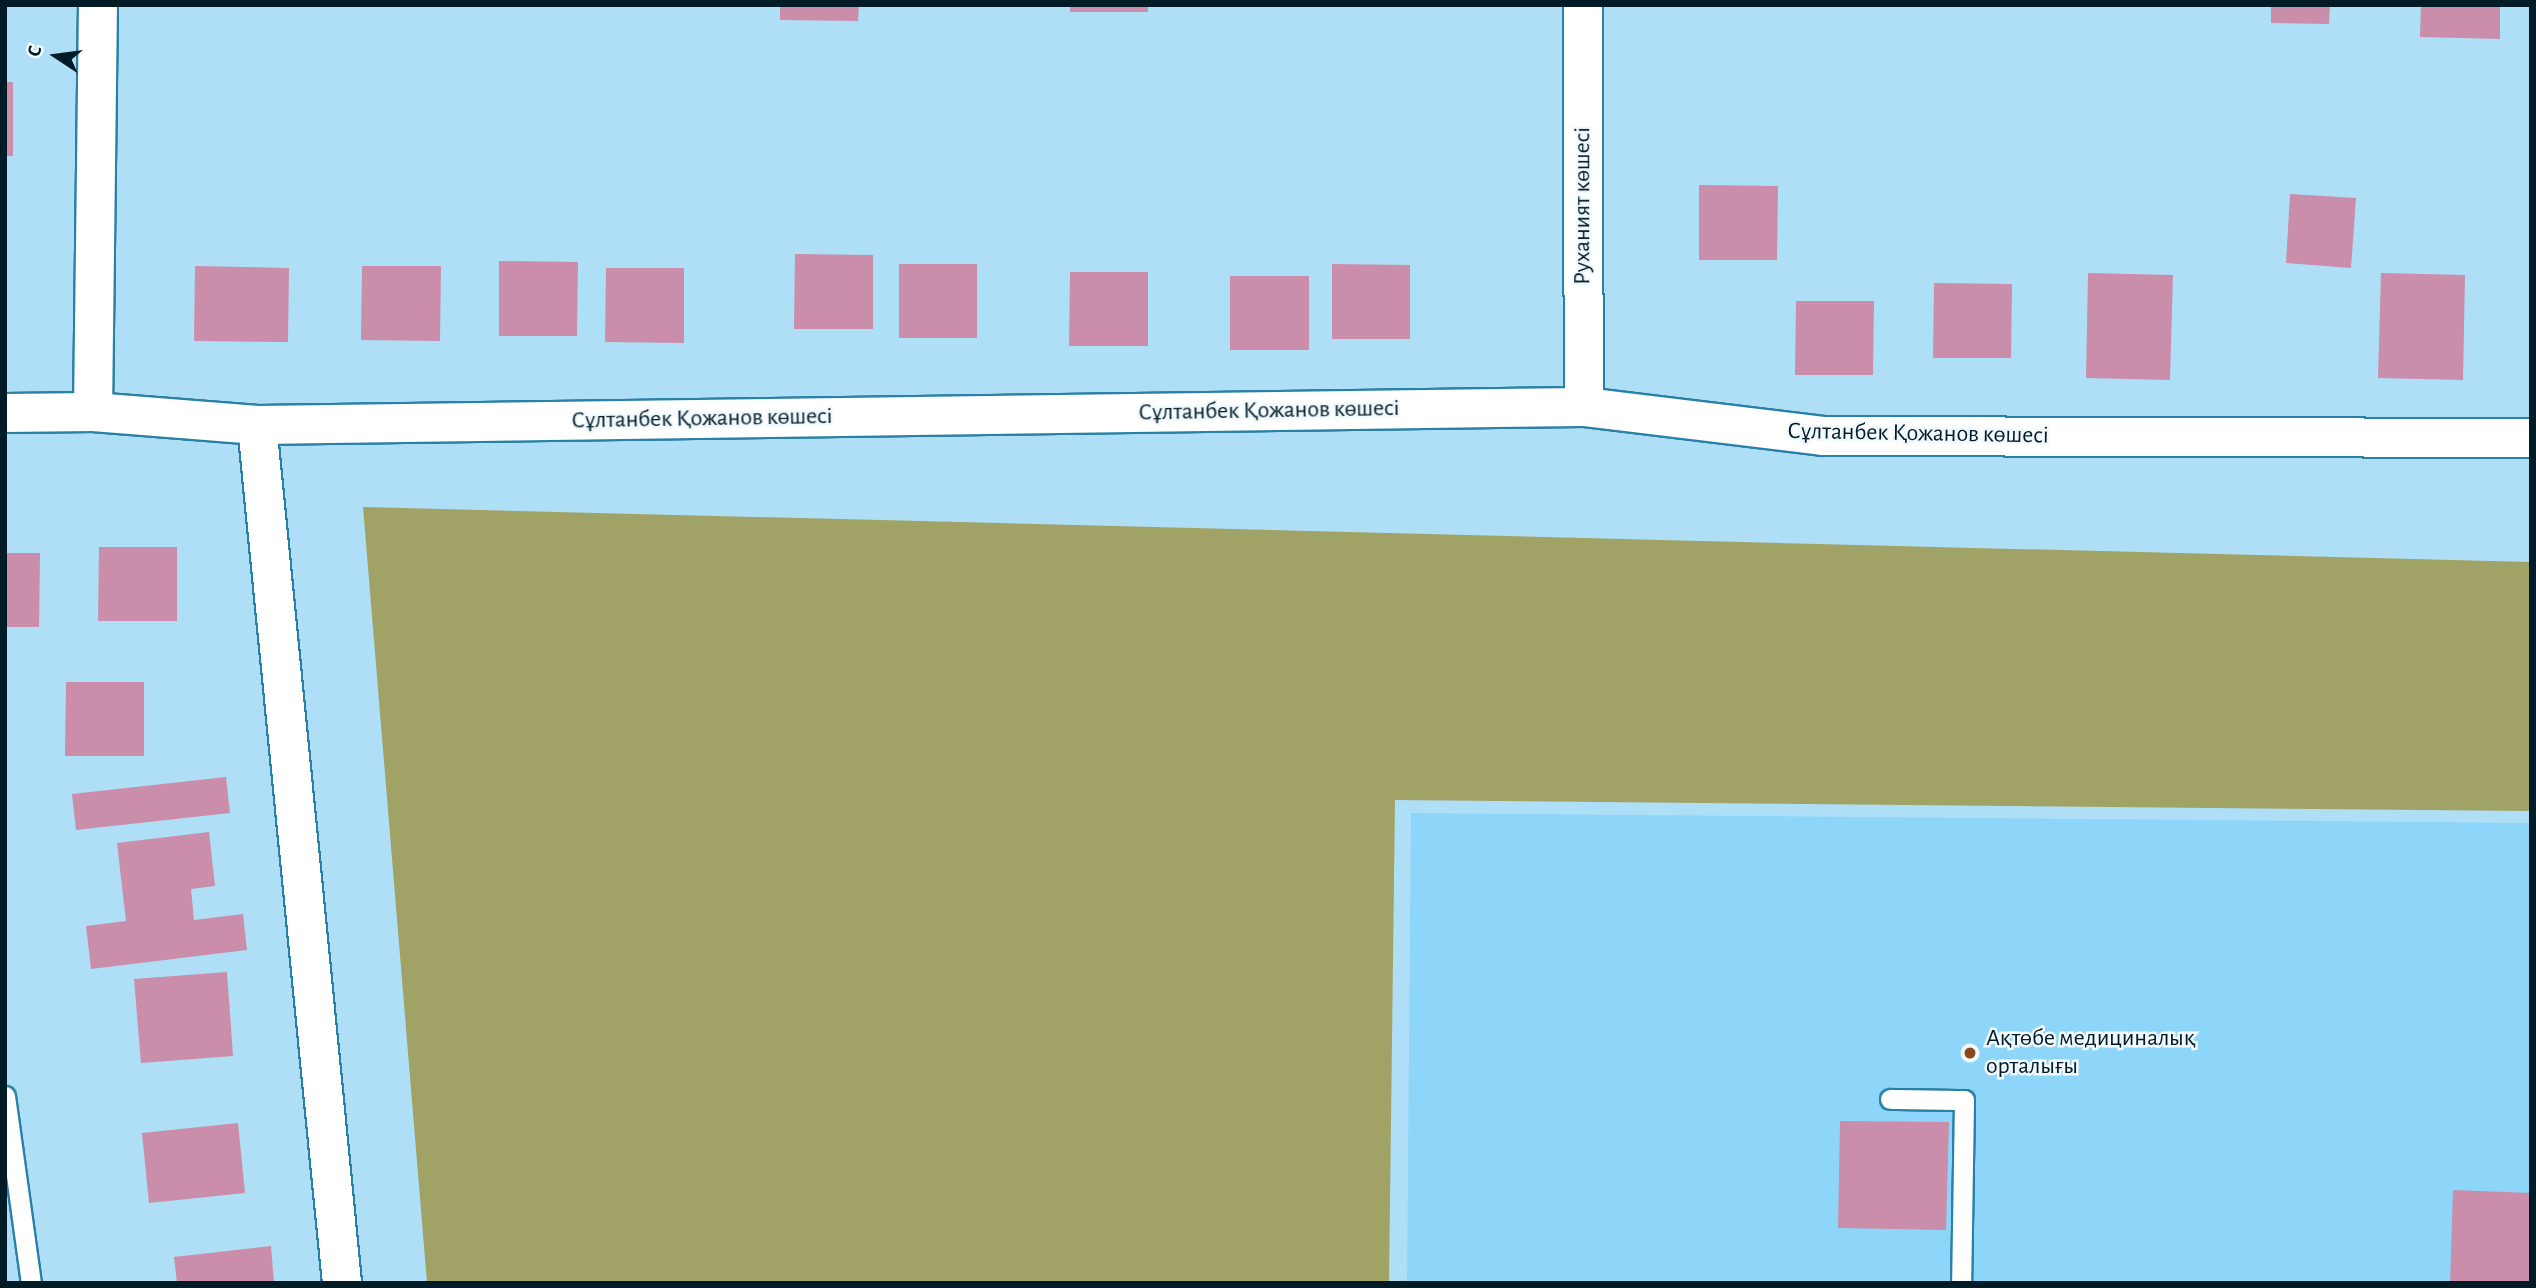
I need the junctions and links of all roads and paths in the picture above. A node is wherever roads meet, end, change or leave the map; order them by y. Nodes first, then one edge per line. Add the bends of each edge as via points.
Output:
1 (98, 5) edge
2 (1583, 5) edge
3 (1584, 407) junction
4 (93, 412) junction
5 (5, 413) edge
6 (257, 425) junction
7 (2531, 438) edge
8 (5, 1096) edge
9 (1890, 1099) dead end
10 (31, 1283) edge
11 (342, 1283) edge
12 (1961, 1283) edge

1 - 4 street
2 - 3 street, Руханият көшесі
3 - 6 street, Сұлтанбек Қожанов көшесі
3 - 7 street, Сұлтанбек Қожанов көшесі via 1822,436
4 - 5 street, Сұлтанбек Қожанов көшесі
4 - 6 street, Сұлтанбек Қожанов көшесі
6 - 11 street
8 - 10 lane
9 - 12 lane via 1964,1100

